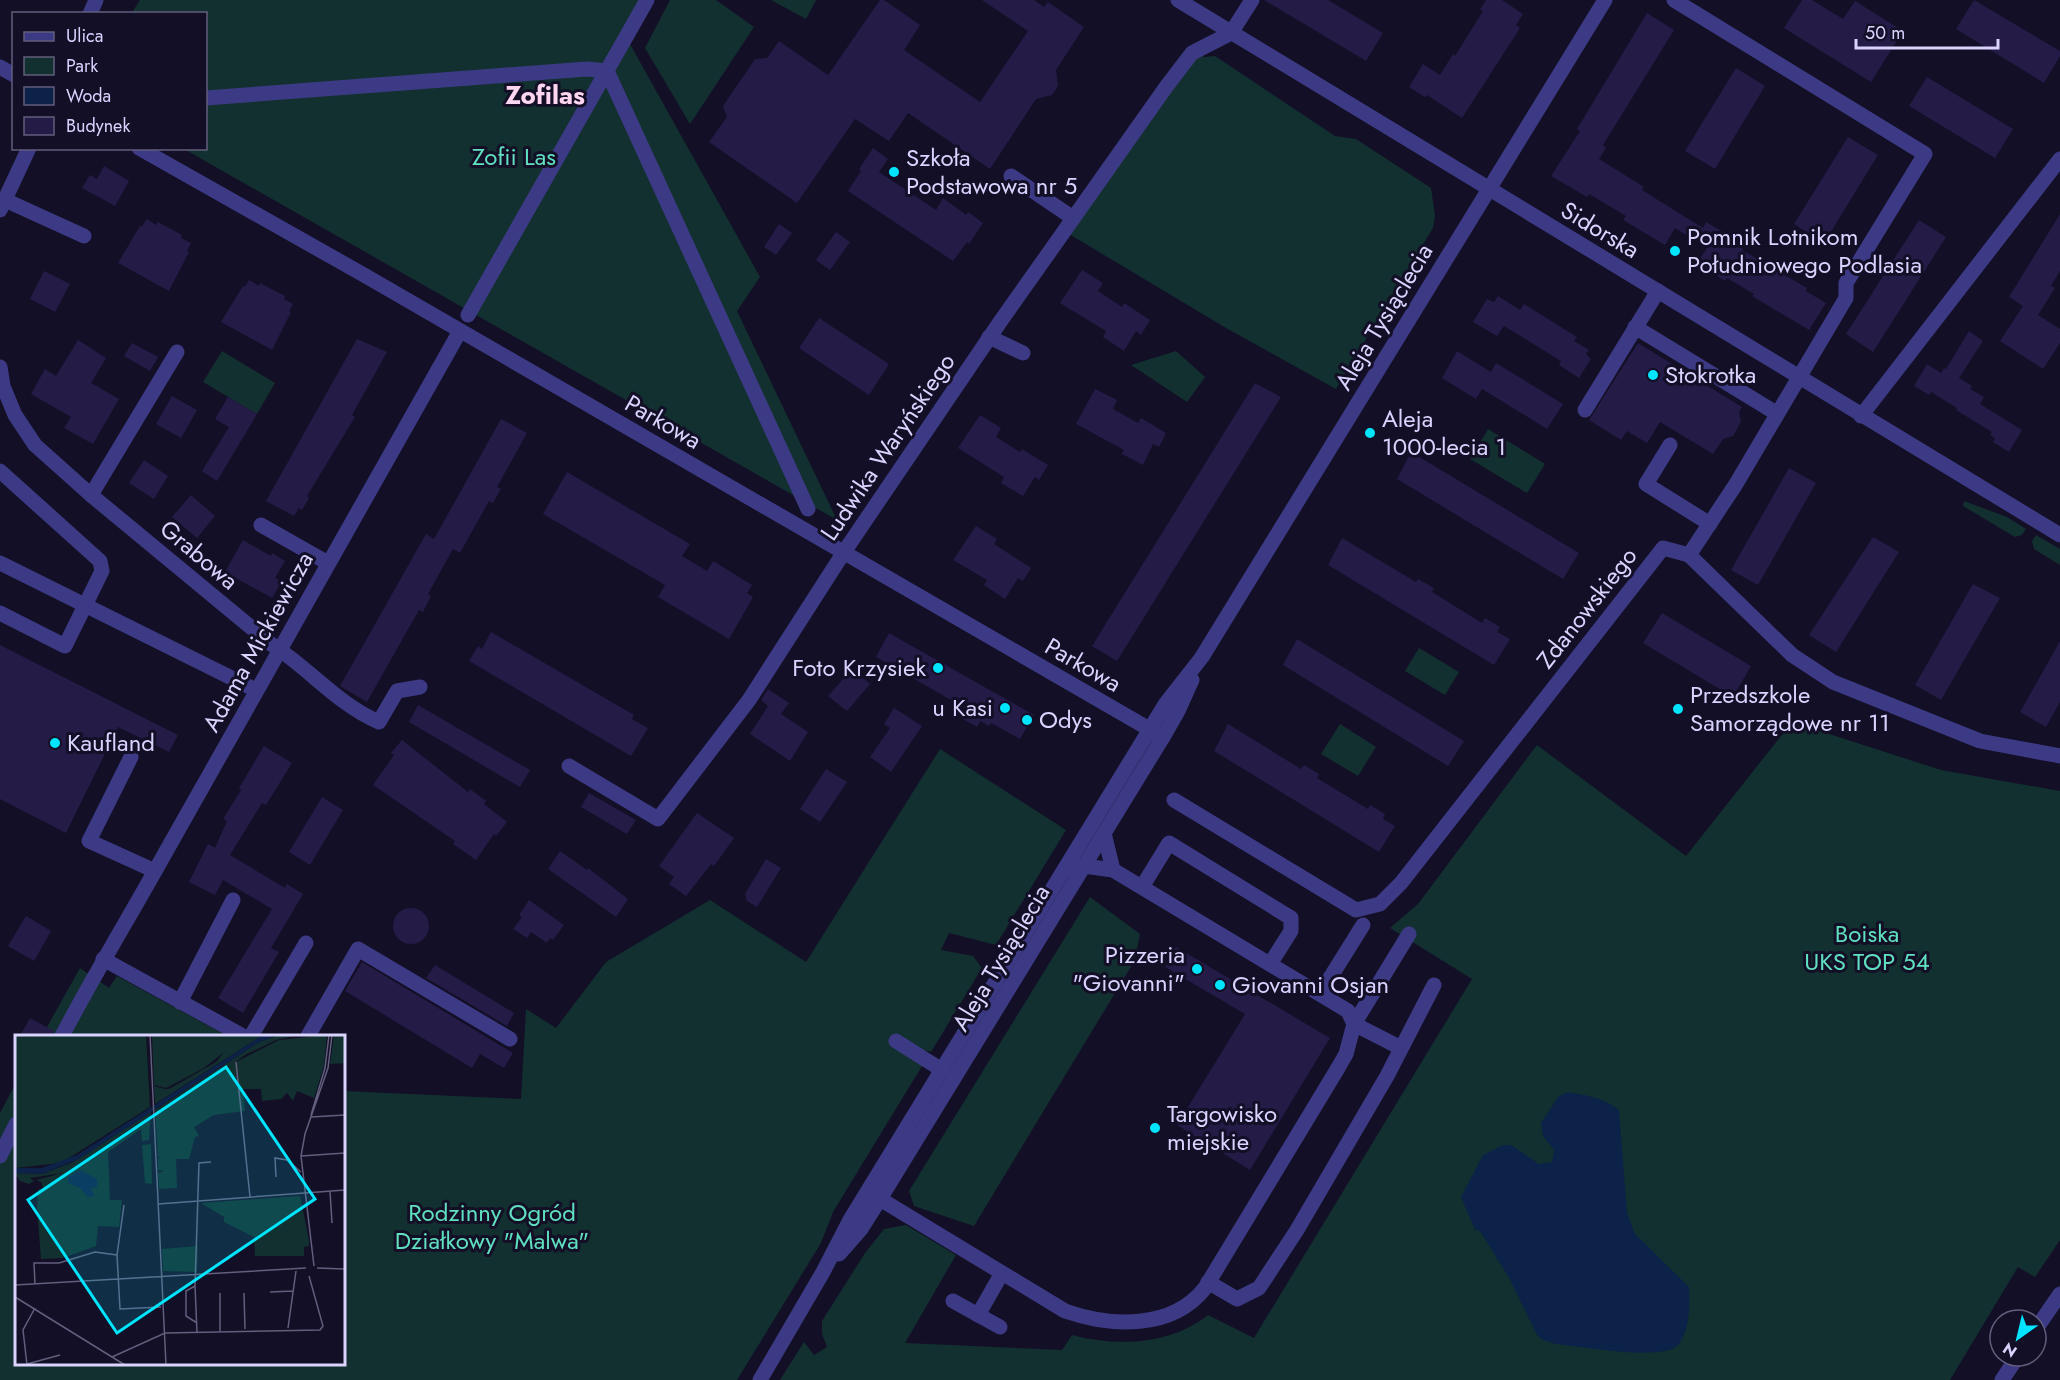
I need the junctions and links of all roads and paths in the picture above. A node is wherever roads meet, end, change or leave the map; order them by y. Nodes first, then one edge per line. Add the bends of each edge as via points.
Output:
1 (647, 0) edge
2 (1178, 0) edge
3 (1251, 0) edge
4 (1605, 0) edge
5 (1674, 0) edge
6 (1232, 33) junction
7 (607, 71) junction
8 (207, 98) edge
9 (28, 150) edge
10 (143, 150) edge
11 (2060, 159) edge
12 (1011, 176) dead end
13 (1489, 189) junction
14 (3, 205) edge
15 (1073, 218) junction
16 (84, 236) dead end
17 (1658, 291) junction
18 (468, 315) dead end
19 (1635, 327) junction
20 (460, 331) junction
21 (989, 338) junction
22 (177, 352) dead end
23 (1023, 353) dead end
24 (0, 367) edge
25 (1798, 377) junction
26 (1585, 410) dead end
27 (1776, 413) junction
28 (1861, 416) junction
29 (1670, 445) dead end
30 (0, 471) edge
31 (91, 495) junction
32 (808, 509) dead end
33 (1710, 524) junction
34 (261, 525) dead end
35 (2060, 535) edge
36 (844, 552) junction
37 (1689, 555) junction
38 (0, 563) edge
39 (327, 563) junction
40 (86, 604) junction
41 (0, 613) edge
42 (278, 649) junction
43 (420, 687) dead end
44 (256, 690) junction
45 (1156, 734) junction
46 (2060, 756) edge
47 (131, 757) dead end
48 (569, 766) dead end
49 (1174, 800) dead end
50 (1104, 833) junction
51 (1084, 866) junction
52 (1065, 869) junction
53 (1113, 870) junction
54 (155, 871) junction
55 (1142, 887) junction
56 (233, 900) dead end
57 (1363, 925) dead end
58 (1409, 934) dead end
59 (306, 944) dead end
60 (103, 959) junction
61 (1270, 964) junction
62 (1434, 985) dead end
63 (1320, 994) junction
64 (180, 1002) junction
65 (1353, 1024) junction
66 (63, 1035) edge
67 (241, 1035) edge
68 (251, 1035) edge
69 (309, 1035) edge
70 (510, 1040) dead end
71 (896, 1041) dead end
72 (1401, 1048) junction
73 (942, 1070) junction
74 (15, 1126) edge
75 (0, 1156) edge
76 (880, 1199) junction
77 (824, 1272) junction
78 (1002, 1273) junction
79 (1208, 1282) junction
80 (2060, 1294) edge
81 (953, 1301) dead end
82 (2048, 1312) edge
83 (978, 1315) junction
84 (1000, 1327) dead end
85 (762, 1376) edge

1 - 7 street
2 - 6 street, Sidorska
3 - 6 street
4 - 13 street, Aleja Tysiąclecia
5 - 25 street via 1924,154 1846,283 1846,298
6 - 13 street, Sidorska
6 - 15 street, Ludwika Waryńskiego via 1192,53
7 - 8 street via 587,69
7 - 18 street
7 - 32 street
9 - 14 street
10 - 20 street, Parkowa
11 - 28 street
12 - 15 street
13 - 17 street, Sidorska
13 - 45 street, Aleja Tysiąclecia via 1202,657 1166,703
14 - 16 street
15 - 21 street, Ludwika Waryńskiego
17 - 19 street
17 - 25 street, Sidorska
19 - 26 street
19 - 27 street
20 - 36 street, Parkowa
20 - 39 street, Adama Mickiewicza
21 - 23 street
21 - 36 street, Ludwika Waryńskiego
22 - 31 street
24 - 31 street, Grabowa via 15,415 35,445
25 - 27 street
25 - 28 street, Sidorska
27 - 33 street
28 - 35 street, Sidorska
29 - 33 street via 1646,484
30 - 40 street via 100,561 102,571
31 - 42 street, Grabowa
33 - 37 street
34 - 39 street
36 - 45 street, Parkowa
36 - 48 street, Ludwika Waryńskiego via 749,700 658,819
37 - 46 street via 1792,655 1833,682 1980,741
37 - 49 street, Zdanowskiego via 1663,548 1401,883 1380,904 1356,910
38 - 40 street
39 - 42 street, Adama Mickiewicza
40 - 41 street via 65,646
40 - 44 street
42 - 43 street, Grabowa via 332,694 379,722 397,691
42 - 44 street, Adama Mickiewicza
44 - 54 street, Adama Mickiewicza
45 - 50 street, Aleja Tysiąclecia
45 - 52 street, Aleja Tysiąclecia
47 - 54 street via 89,841
50 - 51 street, Aleja Tysiąclecia
50 - 53 street
51 - 52 street
51 - 53 street
51 - 76 street, Aleja Tysiąclecia
52 - 73 street, Aleja Tysiąclecia
53 - 55 street
54 - 60 street, Adama Mickiewicza
55 - 61 street
55 - 61 street via 1169,843 1292,918 1291,931
56 - 64 street
57 - 63 street
58 - 65 street
59 - 68 street
60 - 64 street
60 - 66 street, Adama Mickiewicza
61 - 63 street
62 - 72 street
63 - 65 street via 1348,1011
64 - 67 street
65 - 72 street
65 - 79 street via 1346,1054
69 - 70 street via 358,949
71 - 73 street
72 - 79 street via 1297,1230 1259,1288 1237,1299
73 - 77 street, Aleja Tysiąclecia via 850,1220
74 - 75 street
76 - 77 street, Aleja Tysiąclecia via 861,1229
76 - 78 street
77 - 85 street, Aleja Tysiąclecia
78 - 79 street via 1065,1311 1085,1318 1129,1321 1157,1320 1173,1314 1198,1297
78 - 83 street
80 - 82 street
81 - 83 street
83 - 84 street

